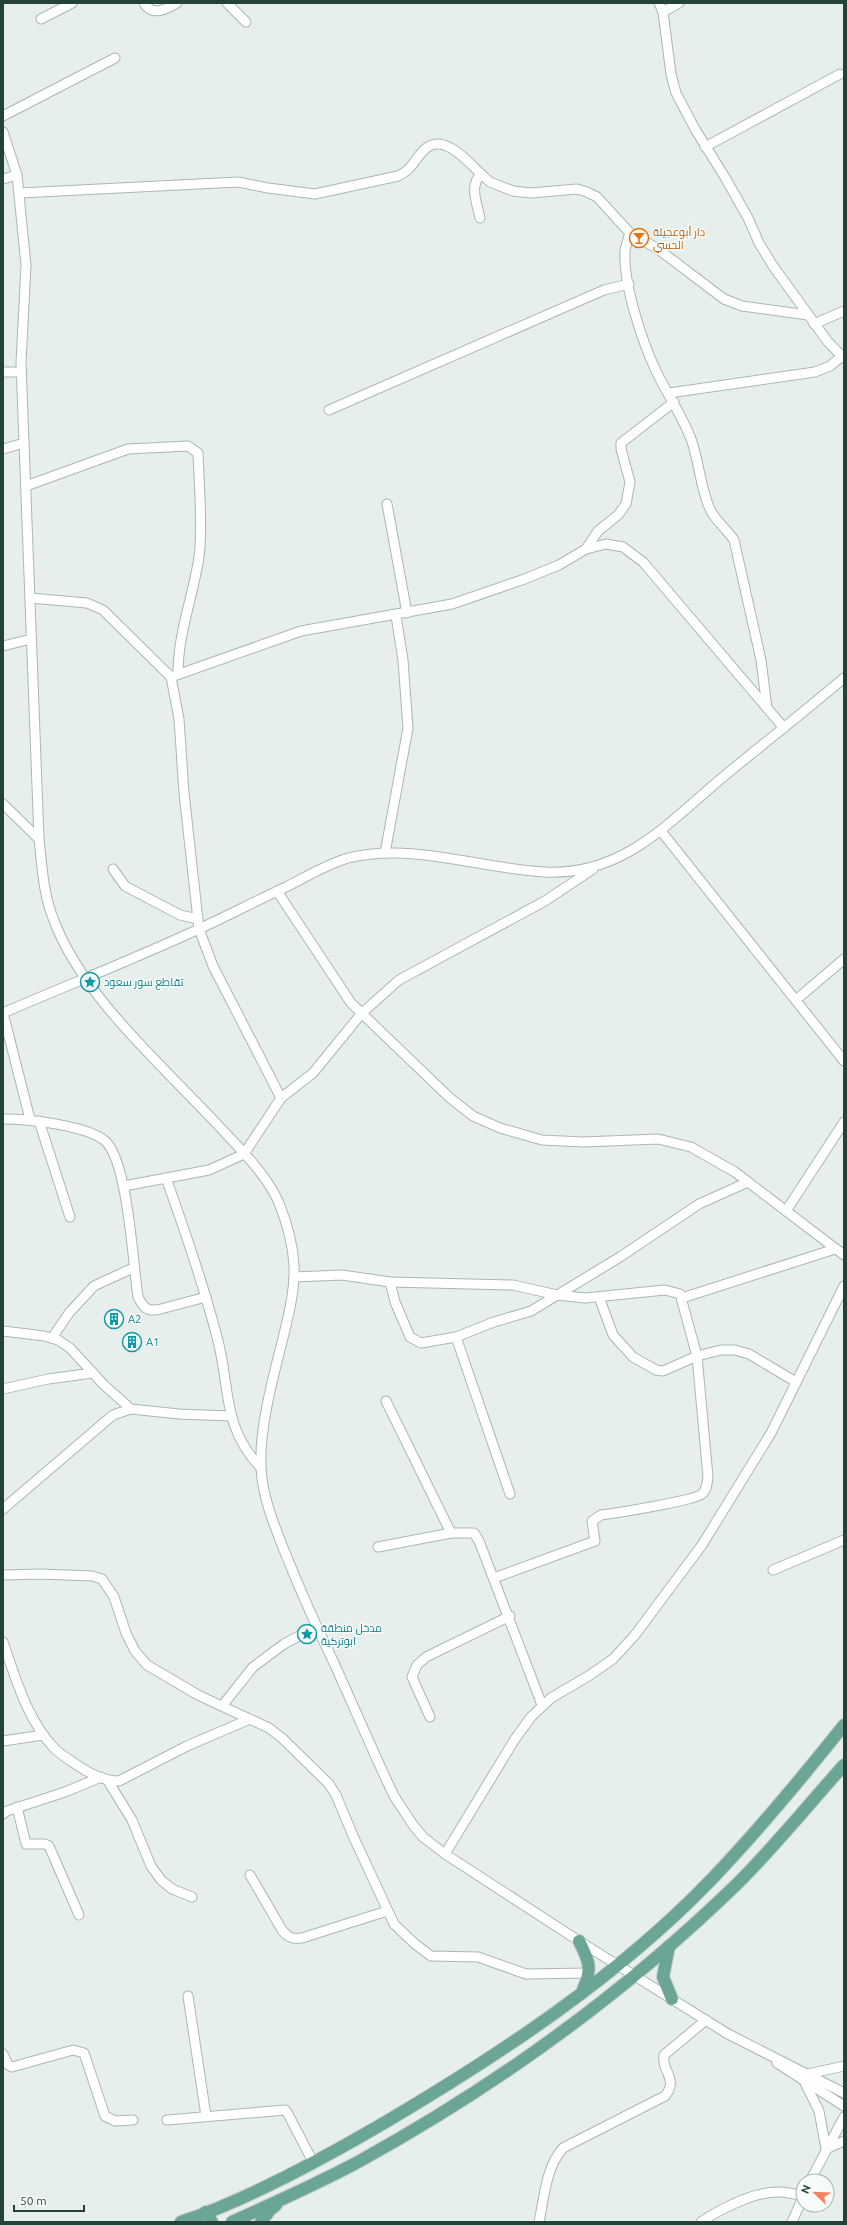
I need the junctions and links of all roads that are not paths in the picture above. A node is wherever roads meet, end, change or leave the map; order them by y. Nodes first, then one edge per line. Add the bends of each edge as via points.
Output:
1 (72, 3) edge
2 (144, 3) edge
3 (177, 3) edge
4 (227, 3) edge
5 (659, 3) edge
6 (679, 3) edge
7 (663, 12) junction
8 (41, 19) dead end
9 (246, 22) dead end
10 (115, 58) dead end
11 (840, 74) dead end
12 (3, 116) edge
13 (3, 132) edge
14 (706, 147) junction
15 (481, 174) junction
16 (17, 175) junction
17 (3, 179) edge
18 (20, 193) junction
19 (480, 218) dead end
20 (630, 233) junction
21 (629, 284) junction
22 (844, 311) edge
23 (808, 315) junction
24 (814, 324) junction
25 (843, 357) edge
26 (3, 372) edge
27 (21, 372) junction
28 (669, 393) junction
29 (674, 402) junction
30 (329, 410) dead end
31 (24, 443) junction
32 (3, 449) edge
33 (26, 486) junction
34 (387, 504) dead end
35 (586, 549) junction
36 (30, 598) junction
37 (408, 613) junction
38 (396, 616) junction
39 (31, 639) junction
40 (3, 646) edge
41 (175, 675) junction
42 (844, 678) edge
43 (767, 708) junction
44 (784, 728) junction
45 (3, 804) edge
46 (661, 831) junction
47 (39, 839) junction
48 (385, 853) junction
49 (594, 868) junction
50 (113, 869) dead end
51 (277, 891) junction
52 (198, 919) junction
53 (199, 929) junction
54 (844, 959) edge
55 (84, 978) junction
56 (796, 1000) junction
57 (3, 1013) edge
58 (362, 1013) junction
59 (844, 1061) edge
60 (281, 1098) junction
61 (3, 1119) edge
62 (34, 1120) junction
63 (844, 1122) edge
64 (244, 1154) junction
65 (166, 1178) junction
66 (748, 1182) junction
67 (124, 1186) junction
68 (786, 1211) junction
69 (70, 1217) dead end
70 (835, 1249) junction
71 (844, 1255) edge
72 (133, 1268) junction
73 (294, 1277) junction
74 (390, 1282) junction
75 (844, 1286) edge
76 (558, 1295) junction
77 (206, 1297) junction
78 (599, 1297) junction
79 (682, 1298) junction
80 (3, 1331) edge
81 (456, 1337) junction
82 (52, 1338) junction
83 (697, 1356) junction
84 (93, 1373) junction
85 (796, 1382) junction
86 (3, 1389) edge
87 (386, 1401) dead end
88 (131, 1408) junction
89 (231, 1416) junction
90 (261, 1468) junction
91 (510, 1494) dead end
92 (3, 1509) edge
93 (451, 1533) junction
94 (844, 1540) edge
95 (378, 1548) dead end
96 (773, 1570) dead end
97 (3, 1575) edge
98 (494, 1578) junction
99 (510, 1616) junction
100 (316, 1628) junction
101 (3, 1642) edge
102 (542, 1705) junction
103 (222, 1706) junction
104 (430, 1717) dead end
105 (250, 1719) junction
106 (844, 1725) edge
107 (43, 1735) junction
108 (3, 1741) edge
109 (844, 1765) edge
110 (104, 1779) junction
111 (17, 1807) junction
112 (3, 1814) edge
113 (445, 1854) junction
114 (250, 1875) dead end
115 (192, 1897) dead end
116 (387, 1911) junction
117 (79, 1915) dead end
118 (579, 1941) junction
119 (669, 1946) junction
120 (618, 1964) junction
121 (589, 1973) junction
122 (635, 1976) junction
123 (583, 1990) junction
124 (188, 1996) dead end
125 (672, 1999) junction
126 (706, 2020) junction
127 (3, 2054) edge
128 (844, 2066) edge
129 (806, 2078) junction
130 (844, 2093) edge
131 (844, 2106) edge
132 (206, 2116) junction
133 (844, 2117) edge
134 (133, 2120) dead end
135 (167, 2120) dead end
136 (844, 2141) edge
137 (826, 2149) junction
138 (313, 2162) junction
139 (814, 2173) edge
140 (299, 2192) junction
141 (795, 2195) edge
142 (209, 2217) edge
143 (186, 2221) edge
144 (232, 2222) edge
145 (261, 2222) edge
146 (539, 2222) edge
147 (701, 2222) edge

1 - 8 street
2 - 3 street via 146,7 156,11 167,9
4 - 9 street
5 - 7 street
6 - 7 street
7 - 14 street via 676,93
10 - 12 street
11 - 14 street
13 - 16 street
14 - 23 street via 748,218 759,243
15 - 18 street via 459,153 443,145 429,146 408,171 398,176 315,194 238,182
15 - 19 street via 474,188
15 - 20 street via 490,182 513,191 531,193 578,189 587,192 597,197
16 - 17 street
16 - 18 street
18 - 27 street via 26,266
20 - 21 street via 626,251
20 - 23 street via 658,249 724,299 742,306
21 - 28 street via 642,334 656,372
21 - 30 street via 604,290
22 - 24 street
23 - 24 street
24 - 25 street
25 - 28 street via 815,372
26 - 27 street
27 - 31 street
28 - 29 street
29 - 35 street via 621,444 630,482 626,504 618,515 598,531
29 - 43 street via 691,439 709,507 734,540 761,660
31 - 32 street
31 - 33 street
33 - 36 street
33 - 41 street via 128,449 188,446 194,448 198,454 199,556 182,626
34 - 37 street
35 - 37 street via 559,565 522,580 452,604
35 - 43 street via 606,544 623,547 643,562
36 - 39 street
36 - 41 street via 86,603 103,610
37 - 38 street
38 - 41 street via 301,631
38 - 48 street via 403,660 408,728
39 - 40 street
39 - 47 street
41 - 52 street via 184,793
42 - 44 street
43 - 44 street
44 - 46 street
45 - 47 street
46 - 49 street via 626,855
46 - 56 street
47 - 55 street via 44,884 52,916 65,947
48 - 49 street via 416,854 517,870 548,872
48 - 51 street via 346,859
49 - 58 street via 551,898 399,980
50 - 52 street via 125,886 180,915
51 - 53 street
51 - 58 street via 345,994
52 - 53 street
53 - 55 street
53 - 60 street via 213,966
54 - 56 street
55 - 57 street
55 - 64 street via 113,1013
56 - 59 street
57 - 62 street
58 - 60 street via 313,1073
58 - 66 street via 450,1098 473,1116 487,1123 512,1133 542,1140 583,1142 637,1138 674,1141 714,1159
60 - 64 street
61 - 62 street
62 - 67 street via 80,1131 104,1140 110,1147
62 - 69 street
63 - 68 street
64 - 65 street via 209,1170
64 - 73 street via 277,1199 286,1221 292,1246
65 - 67 street
65 - 77 street
66 - 68 street
66 - 76 street via 699,1204
67 - 72 street
68 - 70 street
70 - 71 street
70 - 79 street
72 - 77 street via 138,1297 144,1308 150,1311
72 - 82 street via 94,1286 69,1313
73 - 74 street via 342,1275
73 - 90 street via 268,1407
74 - 76 street via 513,1285
74 - 81 street via 399,1315 410,1337 421,1343
75 - 85 street
76 - 78 street
76 - 81 street via 531,1311
77 - 89 street via 218,1340
78 - 79 street via 665,1290 675,1292
78 - 83 street via 613,1335 633,1357 647,1366 663,1371
79 - 83 street
80 - 82 street
81 - 91 street
82 - 84 street via 70,1348
83 - 85 street via 721,1350 735,1350 749,1354
83 - 98 street via 708,1477 707,1488 702,1494 688,1499 601,1515 592,1521 595,1541
84 - 86 street
84 - 88 street
85 - 102 street via 771,1433 707,1538 635,1635 613,1659
87 - 93 street
88 - 89 street via 179,1414
88 - 92 street via 113,1415
89 - 90 street via 237,1436
90 - 100 street via 268,1505 277,1533
93 - 95 street
93 - 98 street via 474,1534
94 - 96 street
97 - 103 street via 92,1576 102,1579 114,1597 135,1651 147,1665
98 - 99 street
99 - 102 street
99 - 104 street via 426,1657 417,1664 412,1677
100 - 103 street via 284,1644 253,1667
100 - 113 street via 401,1808 423,1837
101 - 107 street via 23,1697
102 - 113 street via 515,1739
103 - 105 street
105 - 110 street via 187,1746 119,1781
105 - 116 street via 282,1738 329,1784
106 - 120 main road via 792,1790 708,1882
107 - 108 street
107 - 110 street via 56,1750 85,1771
109 - 119 main road via 738,1882
110 - 111 street
110 - 115 street via 132,1820 151,1866 161,1880 172,1889
111 - 112 street
111 - 117 street via 26,1844 49,1846
113 - 118 street
114 - 116 street via 282,1930 293,1939
116 - 121 street via 403,1934 430,1956 478,1957 526,1974
118 - 120 street
118 - 121 main road via 588,1957
119 - 122 main road
119 - 125 main road via 663,1977
120 - 122 street
120 - 123 main road
121 - 123 main road
122 - 125 street
122 - 140 main road via 481,2089 356,2163
123 - 138 main road via 553,2014 422,2100
124 - 132 street
125 - 126 street
126 - 129 street
126 - 146 street via 664,2055 671,2085 665,2096 563,2148 558,2153 551,2169
127 - 134 street via 8,2065 12,2067 73,2050 81,2051 104,2116 115,2121
128 - 129 street
129 - 130 street
129 - 131 street
129 - 137 street via 819,2111
132 - 135 street
132 - 138 street via 285,2110
133 - 137 street
136 - 137 street
137 - 139 street
138 - 142 main road
140 - 144 main road
140 - 145 main road via 270,2210
141 - 147 street via 769,2193 740,2202
142 - 143 main road

